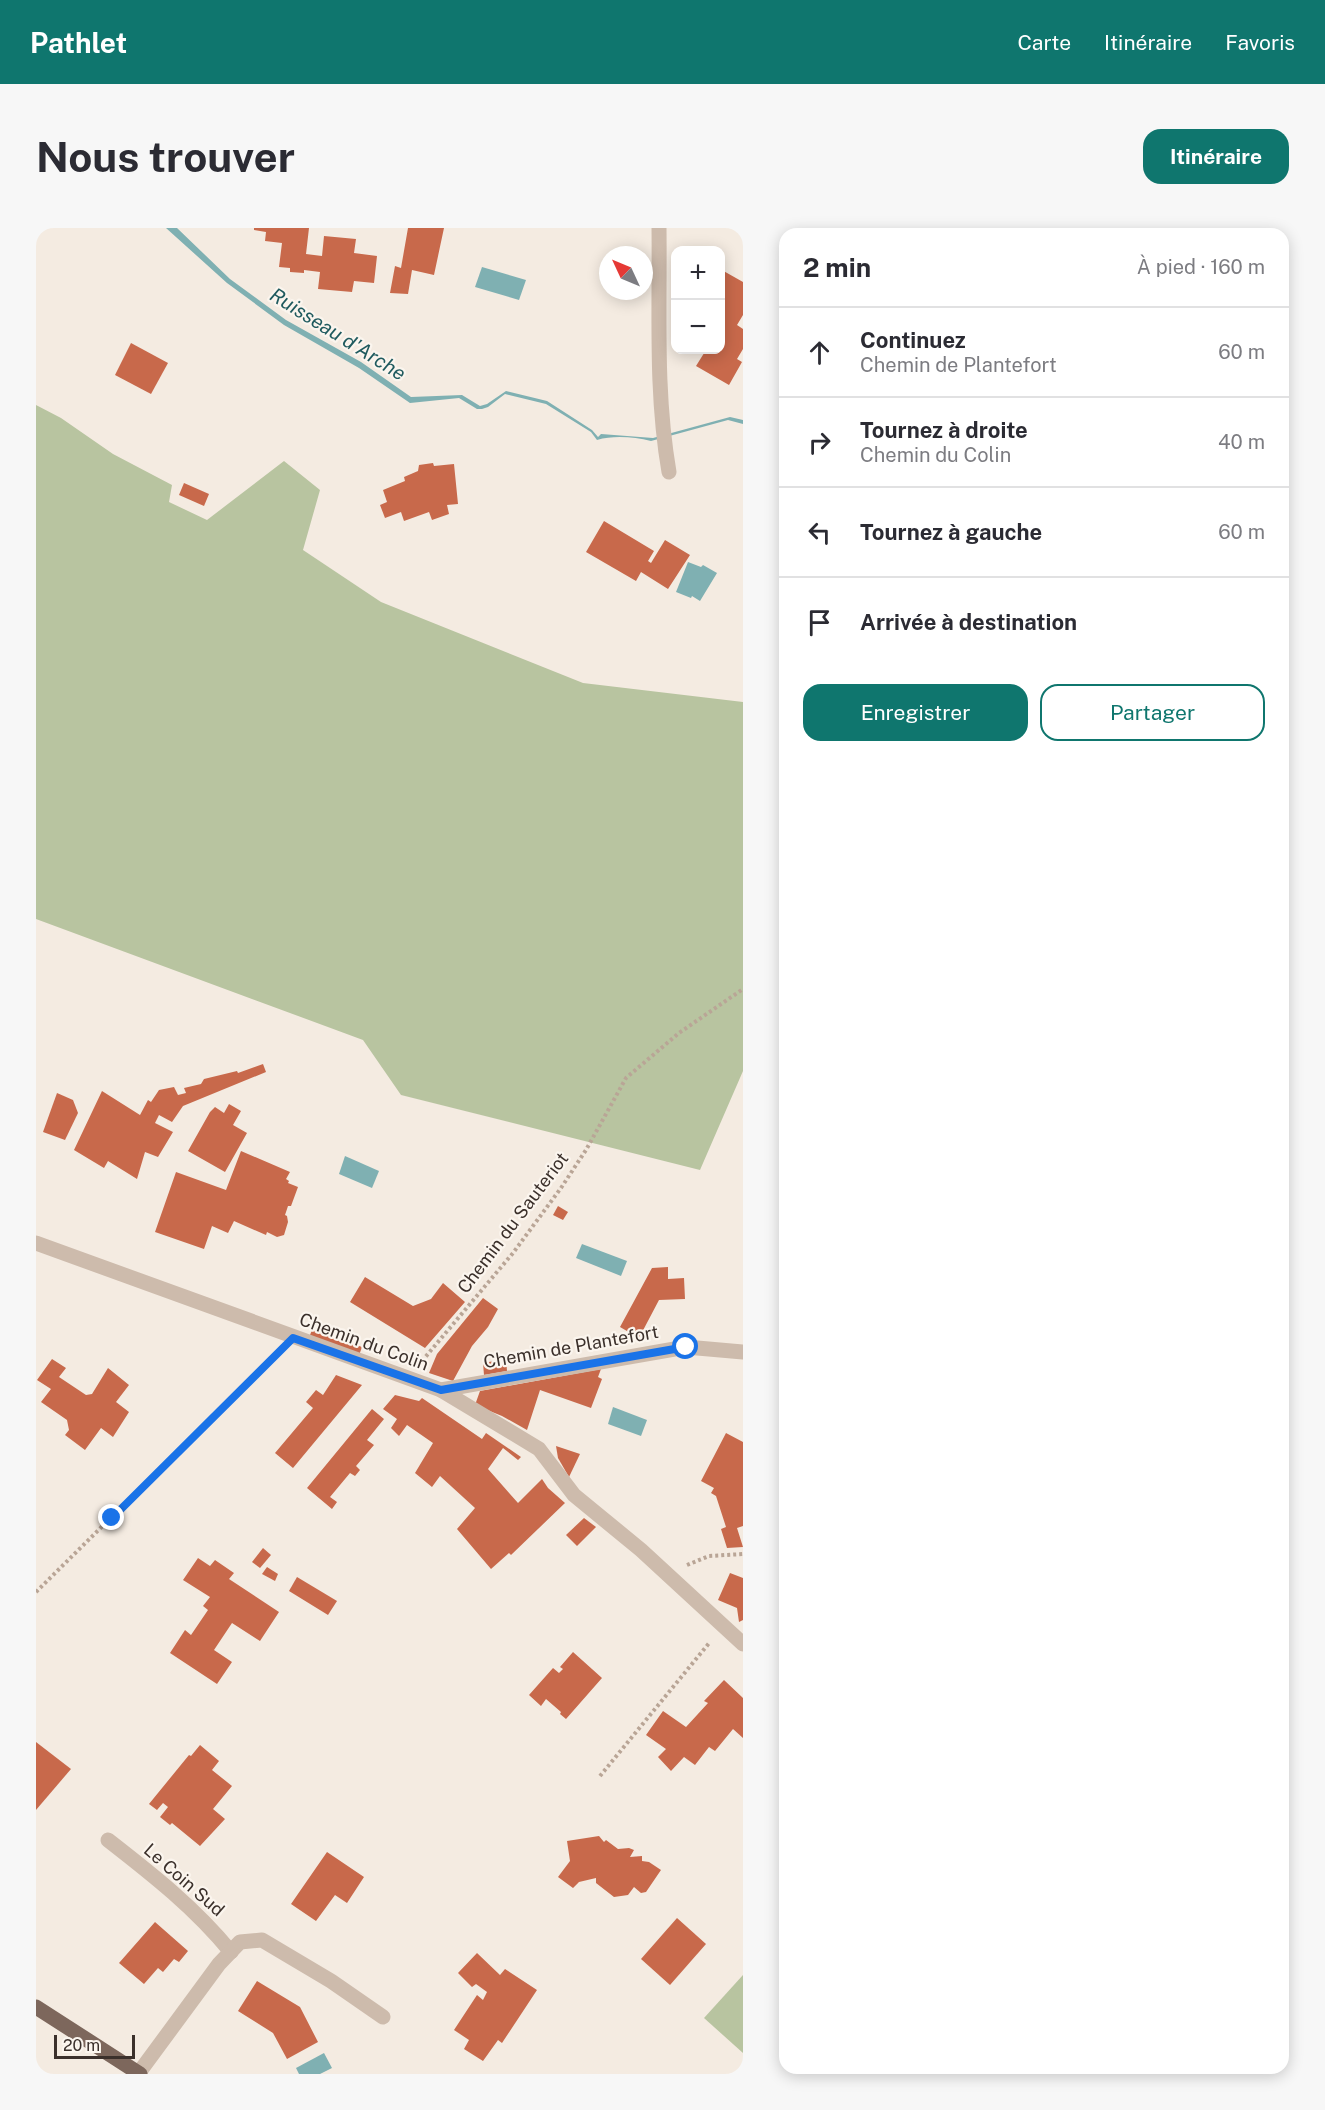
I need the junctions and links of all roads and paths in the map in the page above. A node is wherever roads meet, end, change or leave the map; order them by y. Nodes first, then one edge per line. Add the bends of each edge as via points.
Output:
1 (659, 228) edge
2 (669, 472) dead end
3 (743, 989) edge
4 (36, 1243) edge
5 (293, 1338) junction
6 (743, 1352) edge
7 (407, 1378) junction
8 (441, 1390) junction
9 (743, 1554) edge
10 (667, 1574) junction
11 (36, 1592) edge
12 (724, 1625) junction
13 (743, 1644) edge
14 (600, 1776) dead end
15 (108, 1840) dead end
16 (231, 1952) junction
17 (36, 2007) edge
18 (383, 2017) dead end
19 (139, 2074) edge

1 - 2 street via 659,363
3 - 7 path, Chemin du Sauteriot via 679,1033 626,1078 561,1188 513,1253
4 - 5 street, Chemin du Colin
5 - 7 street, Chemin du Colin
5 - 11 path
6 - 8 street, Chemin de Plantefort via 686,1347
7 - 8 street, Chemin du Colin
8 - 10 street, Chemin du Colin via 539,1449 574,1495
9 - 10 path via 709,1556
10 - 12 street, Chemin du Colin
12 - 13 street, Chemin du Colin
12 - 14 path
15 - 16 street, Le Coin Sud via 167,1886
16 - 18 street via 240,1942 262,1940
16 - 19 street
17 - 19 main road

